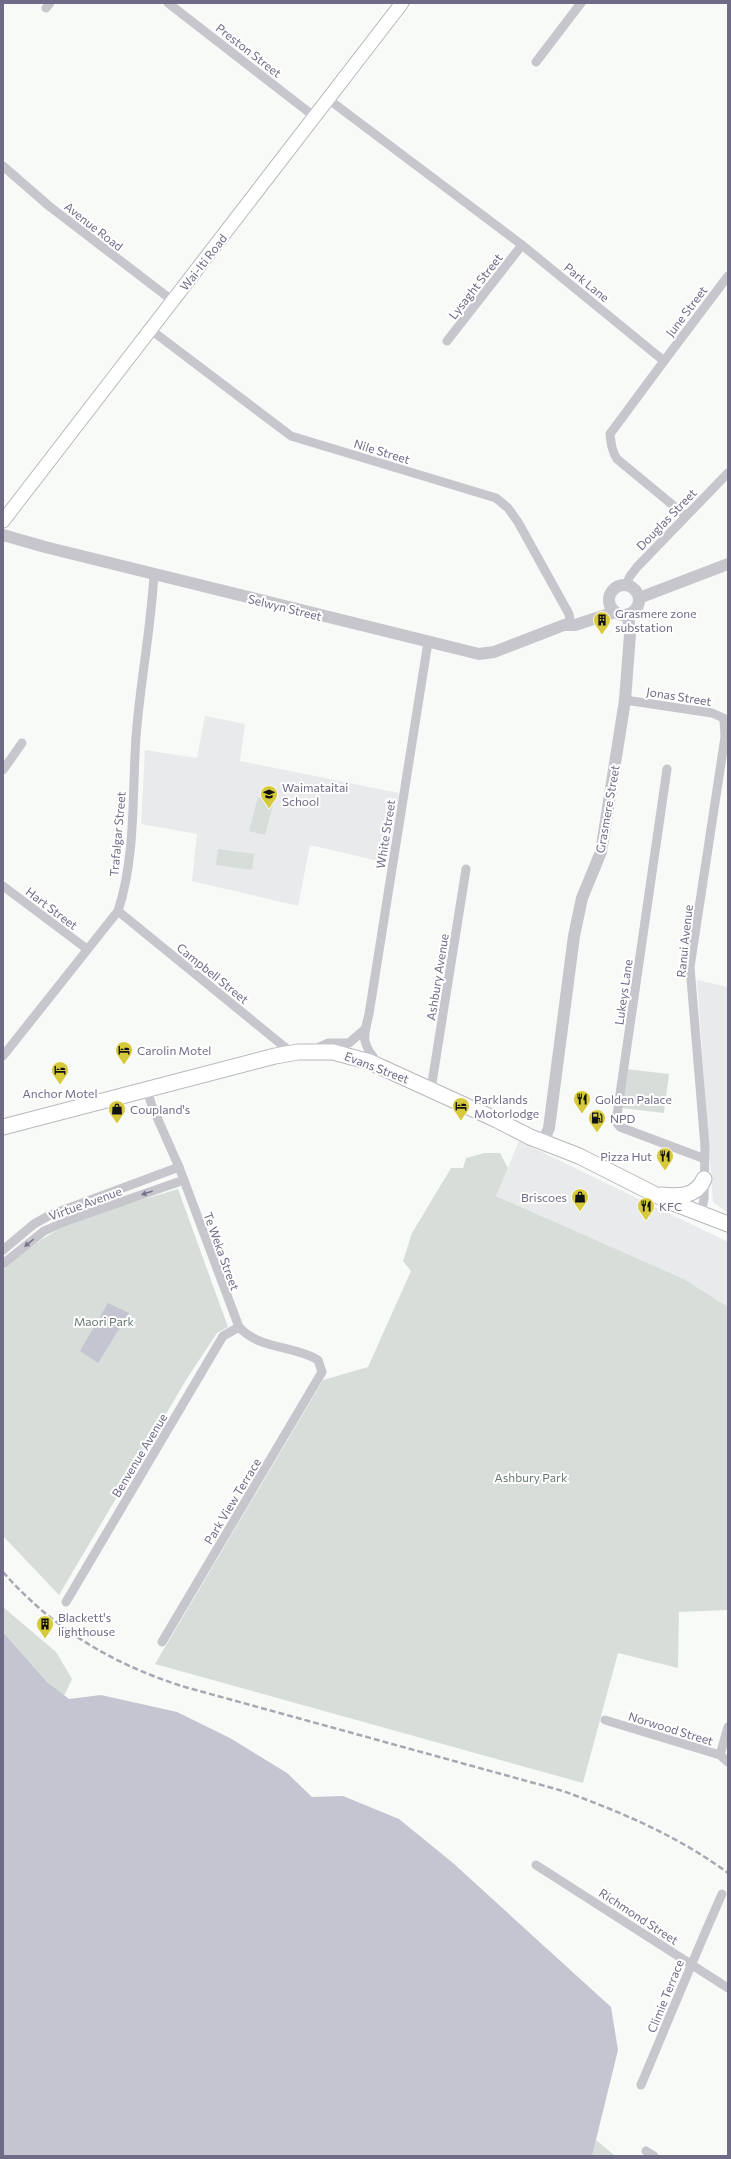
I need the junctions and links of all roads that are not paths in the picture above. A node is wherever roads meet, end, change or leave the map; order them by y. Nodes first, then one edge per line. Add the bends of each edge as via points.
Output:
1 (168, 3) edge
2 (402, 3) edge
3 (581, 3) edge
4 (536, 62) dead end
5 (328, 99) junction
6 (315, 117) junction
7 (3, 166) edge
8 (522, 245) junction
9 (728, 276) edge
10 (172, 301) junction
11 (151, 330) junction
12 (447, 341) dead end
13 (664, 361) junction
14 (728, 473) edge
15 (686, 516) junction
16 (3, 521) edge
17 (3, 535) edge
18 (728, 564) edge
19 (154, 574) junction
20 (626, 586) junction
21 (639, 598) junction
22 (612, 609) junction
23 (628, 615) junction
24 (567, 622) junction
25 (428, 642) junction
26 (624, 700) junction
27 (726, 720) edge
28 (22, 743) dead end
29 (667, 769) dead end
30 (3, 770) edge
31 (466, 869) dead end
32 (3, 886) edge
33 (118, 911) junction
34 (87, 949) junction
35 (364, 1030) junction
36 (309, 1052) junction
37 (292, 1053) junction
38 (3, 1056) edge
39 (381, 1067) junction
40 (431, 1089) junction
41 (147, 1090) junction
42 (3, 1127) edge
43 (543, 1142) junction
44 (705, 1159) junction
45 (179, 1167) junction
46 (704, 1179) junction
47 (184, 1180) junction
48 (658, 1195) junction
49 (701, 1214) junction
50 (728, 1224) edge
51 (3, 1250) edge
52 (3, 1264) edge
53 (239, 1327) junction
54 (66, 1602) dead end
55 (162, 1642) dead end
56 (605, 1720) dead end
57 (728, 1727) edge
58 (720, 1755) junction
59 (728, 1762) edge
60 (536, 1865) dead end
61 (722, 1894) dead end
62 (691, 1964) junction
63 (728, 1988) edge
64 (641, 2085) dead end
65 (646, 2151) dead end
66 (654, 2156) edge

1 - 6 street, Preston Street
2 - 5 main road, Wai-Iti Road
3 - 4 street
5 - 6 main road, Wai-Iti Road
5 - 8 street, Park Lane
6 - 10 main road, Wai-Iti Road
7 - 10 street, Avenue Road via 49,206
8 - 12 street, Lysaght Street
8 - 13 street, Park Lane
9 - 13 street, June Street
10 - 11 main road, Wai-Iti Road
11 - 16 main road, Wai-Iti Road
11 - 24 street, Nile Street via 291,436 496,498 508,508 518,522 569,614
13 - 15 street via 610,434 612,452 618,460
14 - 15 street, Douglas Street
15 - 20 street, Douglas Street via 637,567
17 - 19 street, Selwyn Street
18 - 21 street
19 - 25 street, Selwyn Street
19 - 33 street, Trafalgar Street via 136,736 131,834 124,894
20 - 21 street via 635,590
20 - 22 street via 616,587 610,595
21 - 23 street via 635,610
22 - 23 street
22 - 24 street, Selwyn Street
23 - 26 street, Grasmere Street via 630,634
24 - 25 street, Selwyn Street via 486,654 470,653
25 - 35 street, White Street via 369,1014
26 - 27 street, Jonas Street via 712,713
26 - 43 street, Grasmere Street via 601,852 582,898 574,936 549,1128
27 - 44 street, Ranui Avenue via 690,967
28 - 30 street
29 - 44 street, Lukeys Lane via 616,1122 620,1127
31 - 40 street, Ashbury Avenue
32 - 34 street, Hart Street
33 - 34 street, Trafalgar Street
33 - 37 street, Campbell Street
34 - 38 street, Trafalgar Street
35 - 36 street via 349,1043 328,1043
35 - 39 street, White Street via 366,1048
36 - 37 highway, Evans Street
36 - 39 highway, Evans Street via 345,1054
37 - 41 highway, Evans Street
39 - 40 highway, Evans Street
40 - 43 highway, Evans Street
41 - 42 highway, Evans Street
41 - 45 street, Te Weka Street
43 - 48 highway, Evans Street via 579,1156
44 - 46 street, Ranui Avenue
45 - 47 street, Te Weka Street
45 - 51 street, Virtue Avenue via 50,1215 34,1224
46 - 48 highway via 701,1186 691,1194 676,1197
46 - 49 street, Ranui Avenue
47 -> 52 street, Virtue Avenue via 44,1231
47 - 53 street, Te Weka Street
48 - 49 highway, Evans Street via 682,1208
49 - 50 highway, Evans Street
53 - 54 street, Benvenue Avenue via 223,1336
53 - 55 street, Park View Terrace via 246,1335 262,1343 307,1354 318,1360 322,1372
56 - 58 street, Norwood Street
57 - 58 street
58 - 59 street, Norwood Street
60 - 62 street, Richmond Street
61 - 62 street, Climie Terrace
62 - 63 street, Richmond Street
62 - 64 street, Climie Terrace
65 - 66 street

